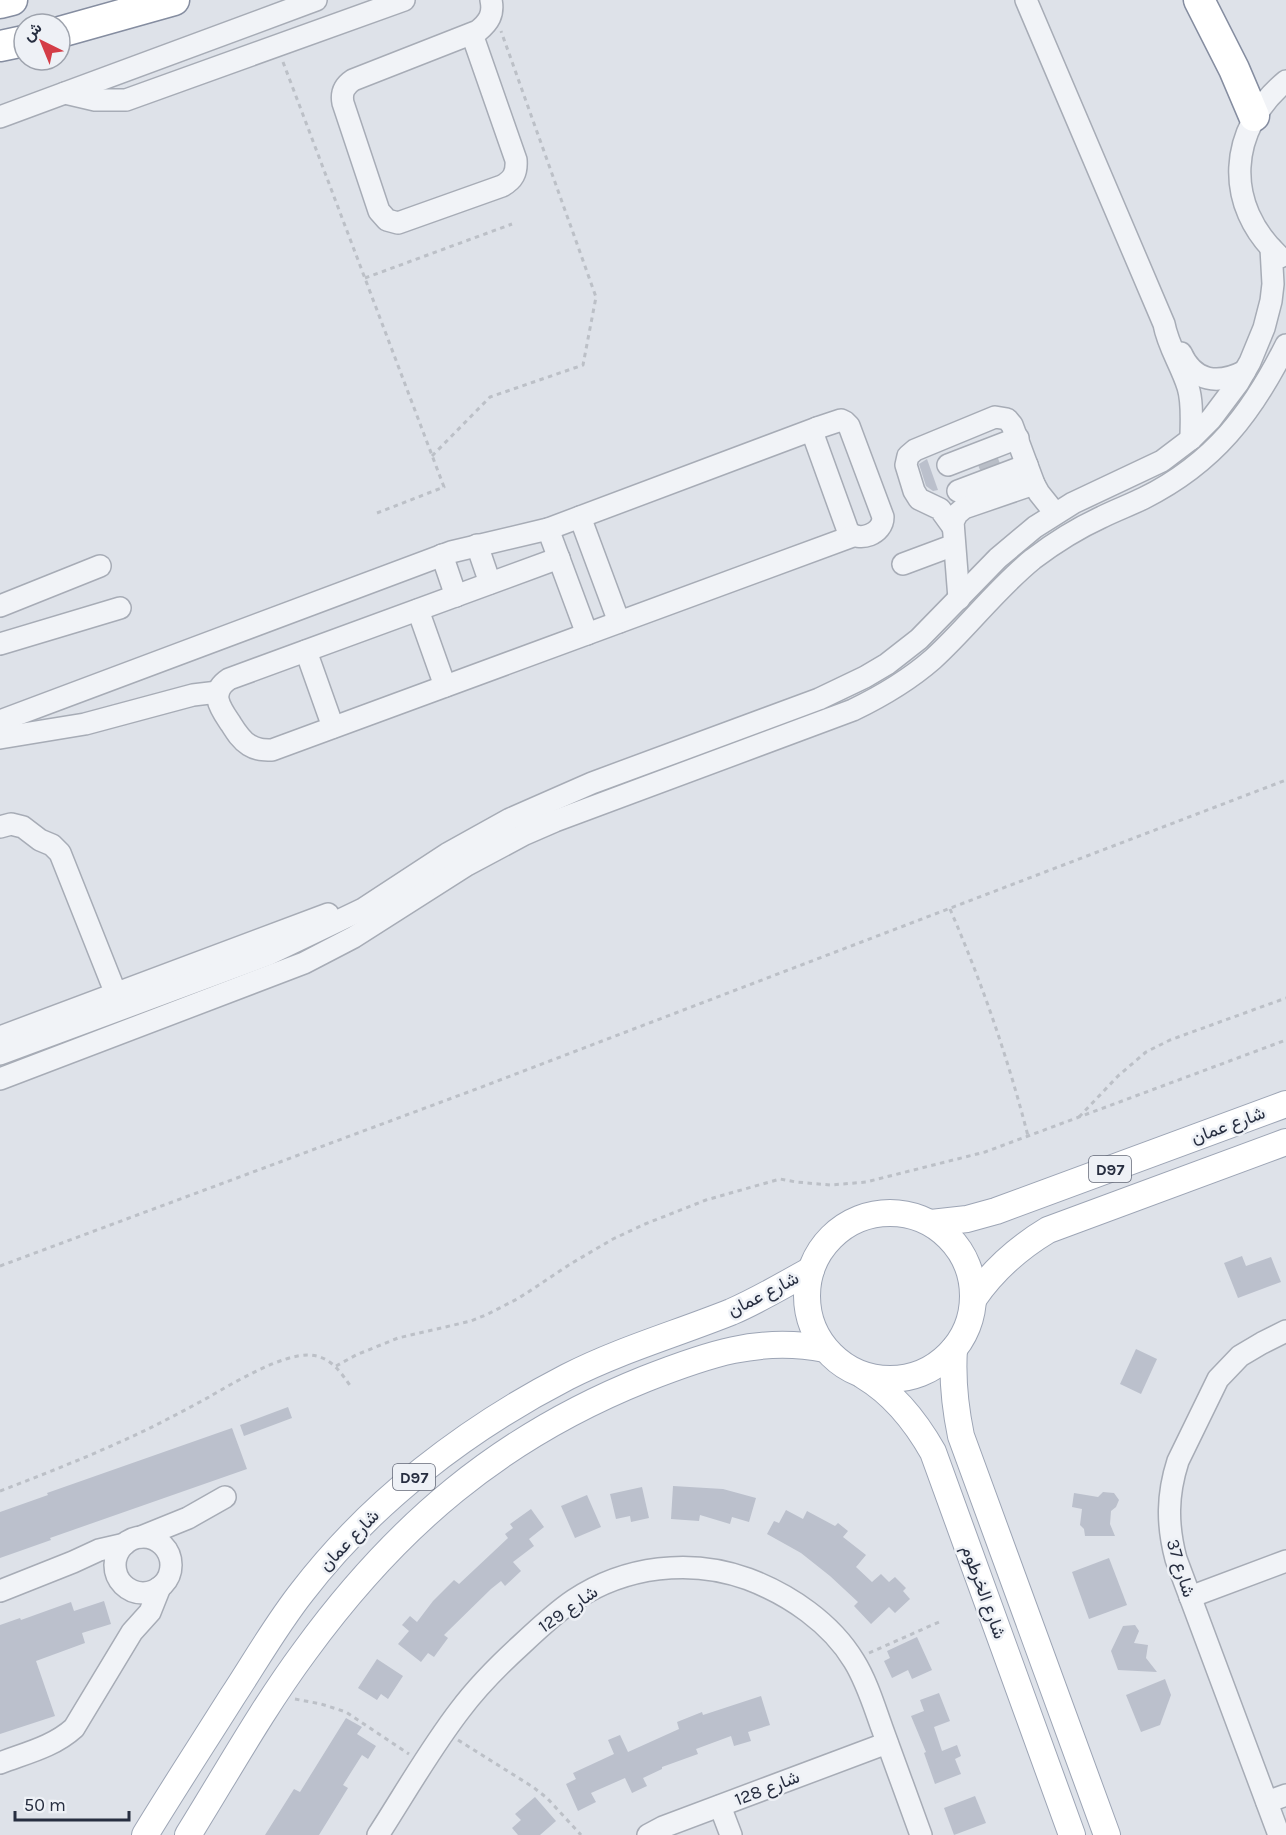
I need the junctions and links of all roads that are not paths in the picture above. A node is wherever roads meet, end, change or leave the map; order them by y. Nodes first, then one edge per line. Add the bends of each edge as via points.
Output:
1 (12, 0) edge
2 (174, 0) edge
3 (316, 0) edge
4 (404, 0) edge
5 (1026, 0) edge
6 (1199, 0) edge
7 (0, 3) edge
8 (492, 5) edge
9 (72, 29) edge
10 (472, 34) junction
11 (1286, 81) edge
12 (65, 93) junction
13 (1254, 116) junction
14 (0, 117) edge
15 (1278, 255) edge
16 (1164, 324) junction
17 (1286, 345) edge
18 (1245, 371) junction
19 (817, 428) junction
20 (1018, 438) junction
21 (940, 439) junction
22 (1191, 439) junction
23 (984, 451) junction
24 (948, 465) junction
25 (1031, 474) junction
26 (961, 499) junction
27 (1055, 513) junction
28 (580, 517) junction
29 (548, 529) junction
30 (853, 536) junction
31 (954, 536) junction
32 (477, 546) junction
33 (442, 555) junction
34 (559, 558) junction
35 (903, 564) dead end
36 (100, 566) dead end
37 (490, 583) junction
38 (456, 596) junction
39 (959, 599) junction
40 (0, 606) edge
41 (120, 608) dead end
42 (418, 610) junction
43 (619, 622) junction
44 (587, 634) junction
45 (0, 644) edge
46 (306, 651) junction
47 (445, 686) junction
48 (218, 692) junction
49 (0, 720) edge
50 (333, 728) junction
51 (0, 738) edge
52 (0, 827) edge
53 (382, 897) junction
54 (116, 994) junction
55 (0, 1038) edge
56 (0, 1054) edge
57 (5, 1075) edge
58 (1286, 1104) edge
59 (1286, 1142) edge
60 (931, 1223) junction
61 (811, 1270) junction
62 (974, 1298) junction
63 (1286, 1331) edge
64 (825, 1349) junction
65 (954, 1350) junction
66 (859, 1373) junction
67 (225, 1497) dead end
68 (188, 1518) junction
69 (133, 1540) junction
70 (168, 1551) junction
71 (1286, 1561) edge
72 (73, 1562) junction
73 (124, 1583) junction
74 (160, 1587) junction
75 (0, 1591) edge
76 (1190, 1597) junction
77 (132, 1632) junction
78 (887, 1743) junction
79 (0, 1763) edge
80 (1277, 1798) edge
81 (720, 1806) junction
82 (145, 1835) edge
83 (188, 1835) edge
84 (378, 1835) edge
85 (648, 1835) edge
86 (731, 1835) edge
87 (921, 1835) edge
88 (1072, 1835) edge
89 (1107, 1835) edge
90 (1279, 1835) edge

1 - 7 highway
2 - 9 highway
3 - 12 street
4 - 12 street via 126,100 95,100
5 - 16 street
6 - 13 highway
8 - 10 street via 484,27
10 - 10 street via 352,80 345,87 343,103 379,211 387,220 398,223 502,186 515,173 516,160
11 - 13 street
12 - 14 street
13 - 15 street via 1240,161 1242,193 1252,223
15 - 18 street via 1268,315
16 - 18 street via 1185,362 1202,377 1221,379
16 - 22 street via 1188,387
17 - 57 street via 1251,407 1207,456 1159,490 1076,530 1034,558 933,659 874,700 525,834 304,963
18 - 22 street via 1225,402
19 - 28 street
19 - 30 street via 815,440
19 - 30 street via 841,420 847,424 883,517 878,531
20 - 23 street
20 - 23 street via 1012,424 1003,417 995,417
20 - 25 street
21 - 23 street
21 - 24 street
21 - 31 street via 911,453 906,470 916,495 940,509
22 - 27 street via 1162,461
23 - 24 street
23 - 25 street
23 - 26 street
24 - 26 street
25 - 26 street
25 - 27 street via 1039,493
26 - 31 street
27 - 39 street via 998,558
28 - 29 street
28 - 43 street
29 - 32 street
29 - 34 street
30 - 43 street
31 - 35 street
31 - 39 street
32 - 33 street
32 - 37 street
33 - 38 street
33 - 49 street
34 - 37 street
34 - 44 street
36 - 40 street
37 - 38 street
38 - 42 street
39 - 53 street via 903,652 843,689 551,800 478,836
41 - 45 street
42 - 46 street
42 - 47 street
43 - 44 street
44 - 47 street
46 - 48 street via 229,679
46 - 50 street
47 - 50 street
48 - 50 street via 219,703 237,734 256,749 272,750
48 - 51 street via 85,724
52 - 54 street via 23,826 60,853
53 - 54 street
53 - 56 street via 332,926 267,955
54 - 55 street
58 - 60 main road, شارع عمان / D97 via 996,1211
59 - 62 main road, شارع عمان / D97 via 1048,1230 1003,1263
60 - 61 main road via 891,1212 860,1218 834,1235
60 - 62 main road via 946,1233 963,1255
61 - 64 main road via 808,1311
61 - 82 main road, شارع عمان / D97 via 733,1311 567,1377 498,1417 406,1484 351,1535 303,1590
62 - 65 main road via 971,1316
63 - 76 street, شارع 37 via 1246,1353 1218,1379 1178,1461 1170,1490 1169,1523 1176,1559
64 - 66 main road
64 - 83 main road, شارع عمان / D97 via 782,1344 715,1354 626,1387 561,1419 463,1482 392,1547 329,1620 275,1696
65 - 66 main road via 938,1364 900,1378
65 - 89 main road, شارع الخرطوم via 952,1374 961,1436
66 - 88 main road, شارع الخرطوم via 901,1406 933,1452
67 - 68 street
68 - 69 street
68 - 70 street
69 - 70 street via 157,1540
69 - 72 street
69 - 73 street via 117,1555 115,1563
70 - 74 street via 171,1566
71 - 76 street
72 - 73 street via 93,1566
72 - 75 street
73 - 74 street via 145,1593
73 - 77 street via 133,1611
74 - 77 street via 150,1612
76 - 80 street, شارع 37
77 - 79 street via 74,1728 50,1745
78 - 81 street, شارع 128
78 - 84 street, شارع 129 via 854,1660 816,1618 782,1595 742,1577 706,1569 648,1570 591,1590 519,1646 483,1682 444,1732
78 - 87 street, شارع 129
80 - 90 street, شارع 37
81 - 85 street, شارع 128
81 - 86 street

